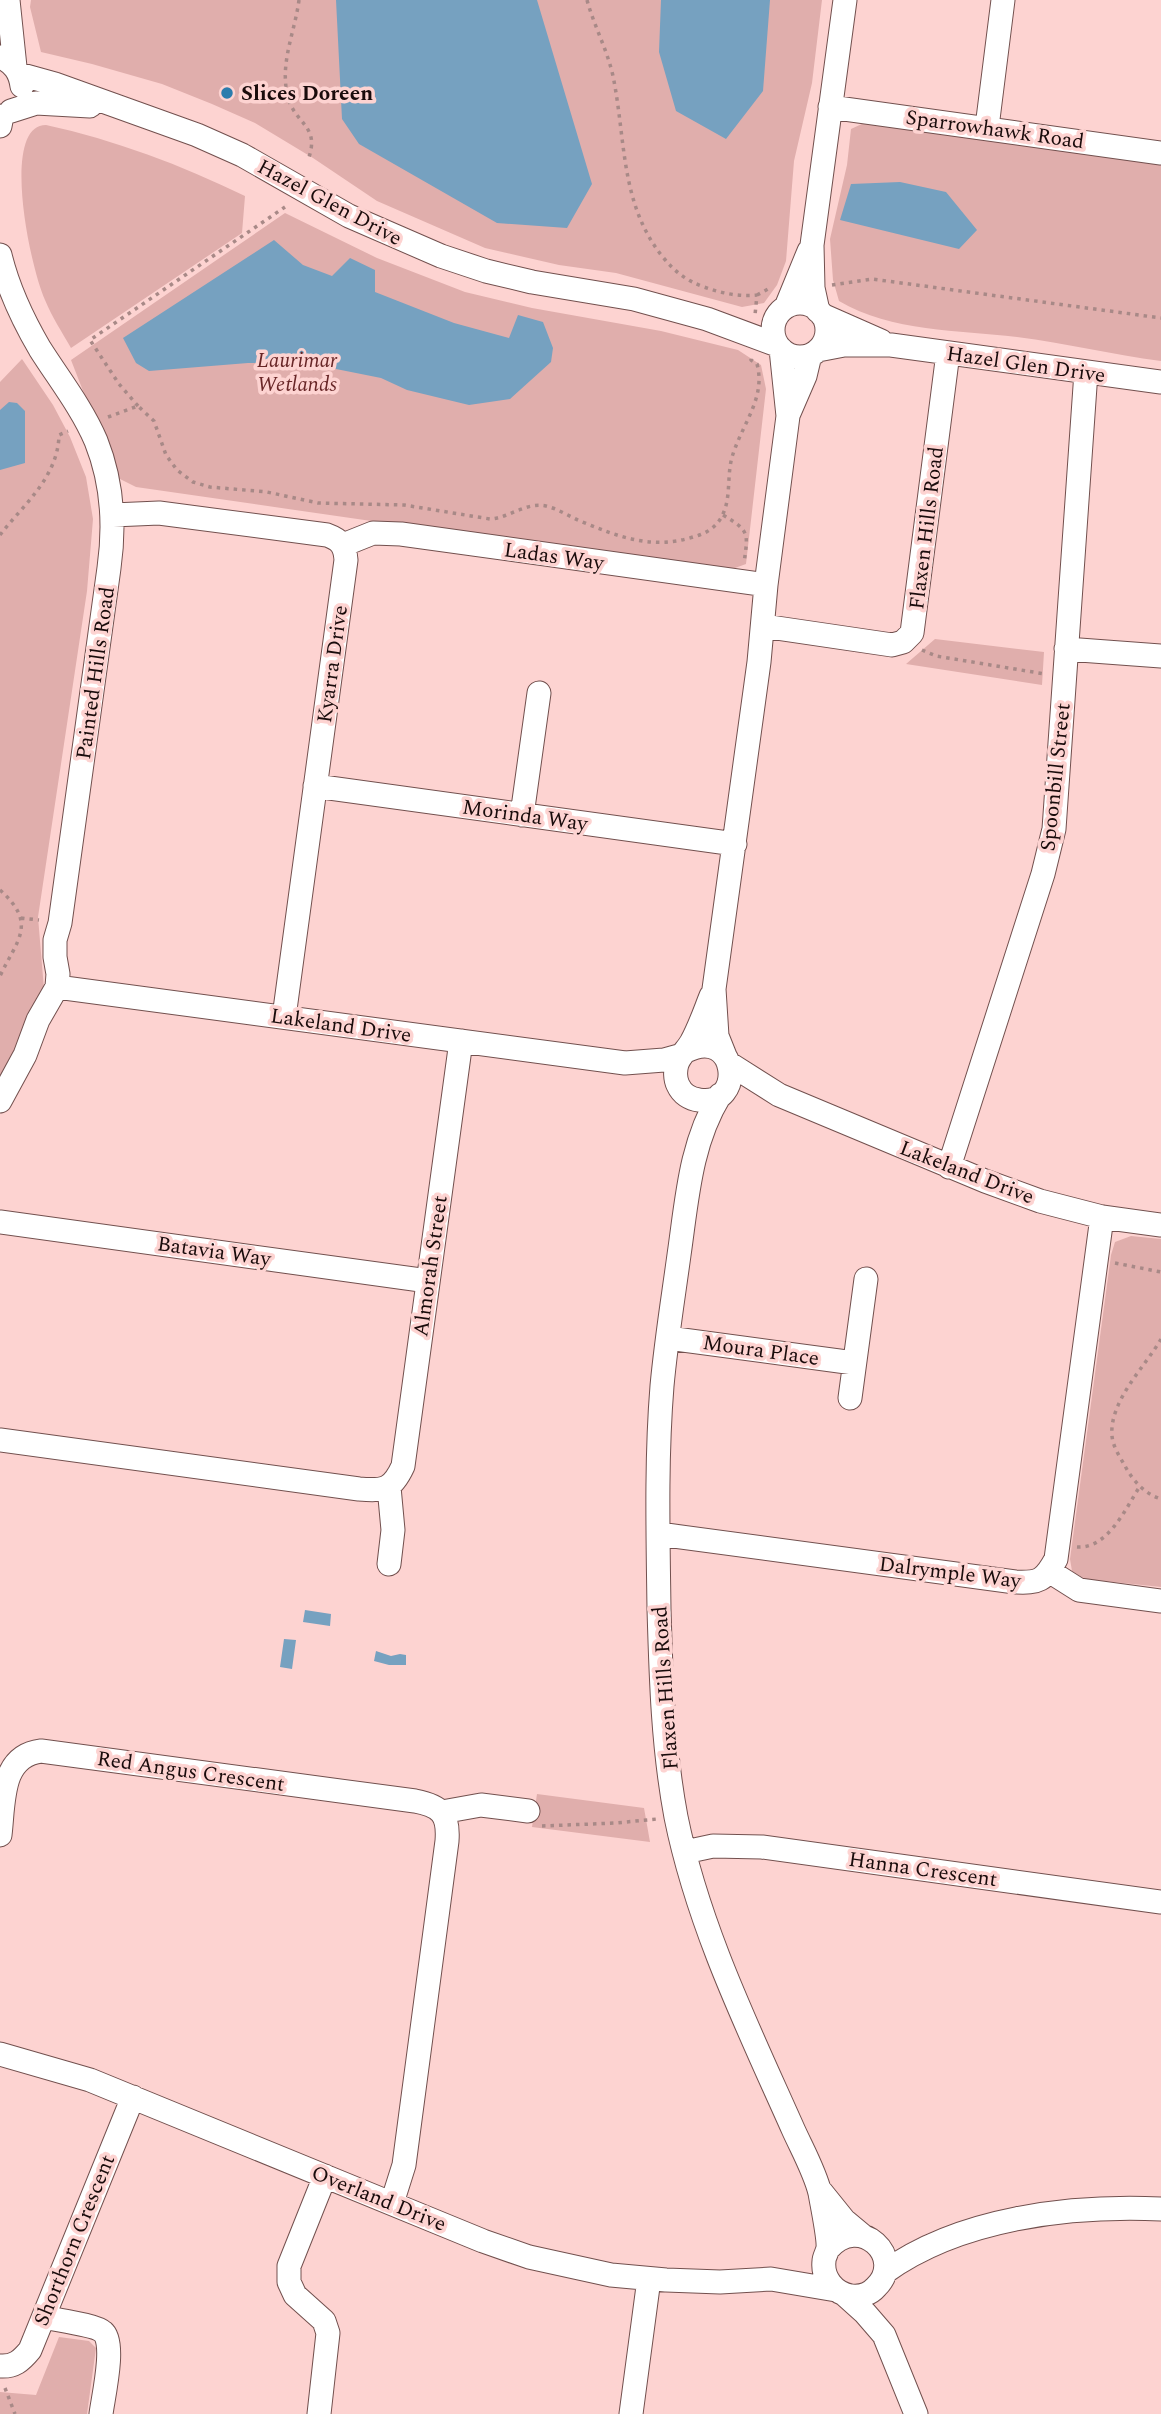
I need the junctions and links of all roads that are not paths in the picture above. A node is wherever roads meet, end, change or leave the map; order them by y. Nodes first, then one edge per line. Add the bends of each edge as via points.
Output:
1 (8, 0) edge
2 (845, 0) edge
3 (1003, 0) edge
4 (12, 66) edge
5 (830, 107) junction
6 (121, 109) junction
7 (3, 117) edge
8 (987, 127) junction
9 (1161, 153) edge
10 (0, 255) edge
11 (794, 298) junction
12 (820, 313) junction
13 (755, 327) junction
14 (891, 345) junction
15 (779, 347) junction
16 (814, 352) junction
17 (948, 353) junction
18 (1086, 373) junction
19 (1161, 382) edge
20 (788, 416) junction
21 (113, 515) junction
22 (343, 545) junction
23 (766, 585) junction
24 (762, 626) junction
25 (1066, 649) junction
26 (1161, 656) edge
27 (539, 693) dead end
28 (315, 786) junction
29 (522, 815) junction
30 (734, 844) junction
31 (57, 986) junction
32 (714, 989) junction
33 (284, 1017) junction
34 (461, 1041) junction
35 (684, 1053) junction
36 (727, 1060) junction
37 (625, 1063) junction
38 (679, 1087) junction
39 (722, 1093) junction
40 (779, 1095) junction
41 (0, 1101) edge
42 (692, 1160) junction
43 (949, 1167) junction
44 (1102, 1217) junction
45 (0, 1222) edge
46 (1161, 1226) edge
47 (866, 1279) dead end
48 (428, 1281) junction
49 (668, 1338) junction
50 (854, 1363) junction
51 (850, 1398) dead end
52 (0, 1440) edge
53 (389, 1487) junction
54 (659, 1534) junction
55 (389, 1564) dead end
56 (1049, 1571) junction
57 (1161, 1601) edge
58 (442, 1812) junction
59 (531, 1818) road end
60 (0, 1835) edge
61 (685, 1852) junction
62 (1161, 1902) edge
63 (0, 2054) edge
64 (133, 2097) junction
65 (325, 2176) junction
66 (819, 2189) junction
67 (391, 2203) junction
68 (1161, 2210) edge
69 (868, 2238) junction
70 (939, 2240) junction
71 (827, 2252) junction
72 (884, 2276) junction
73 (649, 2279) junction
74 (771, 2279) junction
75 (841, 2292) junction
76 (44, 2316) junction
77 (884, 2335) junction
78 (0, 2366) edge
79 (101, 2414) edge
80 (319, 2414) edge
81 (631, 2414) edge
82 (916, 2414) edge

1 - 4 street
2 - 5 street
3 - 8 street
4 - 6 street, Hazel Glen Drive
4 - 7 street via 22,94
5 - 8 street, Sparrowhawk Road
5 - 11 street via 813,235
6 - 7 street, Hazel Glen Drive via 36,103
6 - 13 street, Hazel Glen Drive via 242,155 349,216 441,256 532,282 634,299
8 - 9 street, Sparrowhawk Road
10 - 21 street, Painted Hills Road via 26,322 96,442
11 - 12 street
11 - 12 street
11 - 13 street, Hazel Glen Drive
11 - 15 street via 777,315 773,330
12 - 14 street, Hazel Glen Drive
12 - 16 street via 827,329 823,344
13 - 15 street, Hazel Glen Drive
14 - 16 street, Hazel Glen Drive via 844,345
14 - 17 street, Hazel Glen Drive
15 - 16 street via 795,356
15 - 20 street
16 - 20 street
17 - 18 street, Hazel Glen Drive
17 - 24 street, Flaxen Hills Road via 912,633 892,645
18 - 19 street, Hazel Glen Drive
18 - 25 street, Spoonbill Street
20 - 23 street
21 - 22 street via 159,513 327,536
21 - 31 street, Painted Hills Road via 55,940
22 - 23 street, Ladas Way via 373,533 401,534
22 - 28 street, Kyarra Drive via 346,560
23 - 24 street
24 - 30 street
25 - 26 street
25 - 43 street, Spoonbill Street via 1054,829
27 - 29 street
28 - 29 street, Morinda Way
28 - 33 street, Kyarra Drive
29 - 30 street, Morinda Way
30 - 32 street
31 - 33 street, Lakeland Drive
31 - 41 street
32 - 35 street
32 - 36 street via 717,1037
33 - 34 street, Lakeland Drive
34 - 37 street, Lakeland Drive
34 - 48 street, Almorah Street
35 - 36 street via 702,1046 718,1050
35 - 37 street, Lakeland Drive via 664,1060
35 - 38 street via 677,1063
36 - 39 street via 731,1074
36 - 40 street, Lakeland Drive
37 - 38 street, Lakeland Drive
38 - 39 street via 688,1097 705,1101
38 - 42 street, Flaxen Hills Road via 689,1113
39 - 40 street, Lakeland Drive
39 - 42 street, Flaxen Hills Road
40 - 43 street, Lakeland Drive
42 - 49 street, Flaxen Hills Road
43 - 44 street, Lakeland Drive via 1040,1201
44 - 46 street, Lakeland Drive
44 - 56 street, Dalrymple Way via 1056,1559
45 - 48 street, Batavia Way
47 - 50 street
48 - 53 street, Almorah Street via 403,1466
49 - 50 street, Moura Place
49 - 54 street, Flaxen Hills Road via 659,1450
50 - 51 street
52 - 53 street via 359,1489
53 - 55 street via 393,1530
54 - 56 street, Dalrymple Way via 1014,1582 1032,1583
54 - 61 street, Flaxen Hills Road via 663,1721
56 - 57 street via 1079,1590
58 - 59 street via 481,1805
58 - 60 street, Red Angus Crescent via 415,1801 41,1751 23,1755 11,1768
58 - 67 street via 447,1841 404,2165
61 - 62 street, Hanna Crescent via 713,1846 762,1847
61 - 66 street, Flaxen Hills Road via 714,1946
63 - 64 street, Overland Drive
64 - 65 street, Overland Drive
64 - 76 street, Shorthorn Crescent
65 - 67 street, Overland Drive
65 - 80 street via 289,2266 295,2295 324,2322 328,2333
66 - 69 street, Flaxen Hills Road via 844,2220
66 - 71 street, Flaxen Hills Road
67 - 73 street, Overland Drive via 529,2257
68 - 70 street via 1135,2208 1017,2219
69 - 70 street
69 - 71 street via 843,2237
69 - 72 street via 884,2255
70 - 72 street via 903,2259
71 - 74 street, Overland Drive via 802,2270
71 - 75 street via 825,2274
72 - 75 street via 867,2294
72 - 77 street
73 - 74 street, Overland Drive
73 - 81 street
74 - 75 street, Overland Drive
75 - 77 street
76 - 78 street, Shorthorn Crescent via 24,2357 10,2366
76 - 79 street via 98,2329 107,2337 110,2350
77 - 82 street

